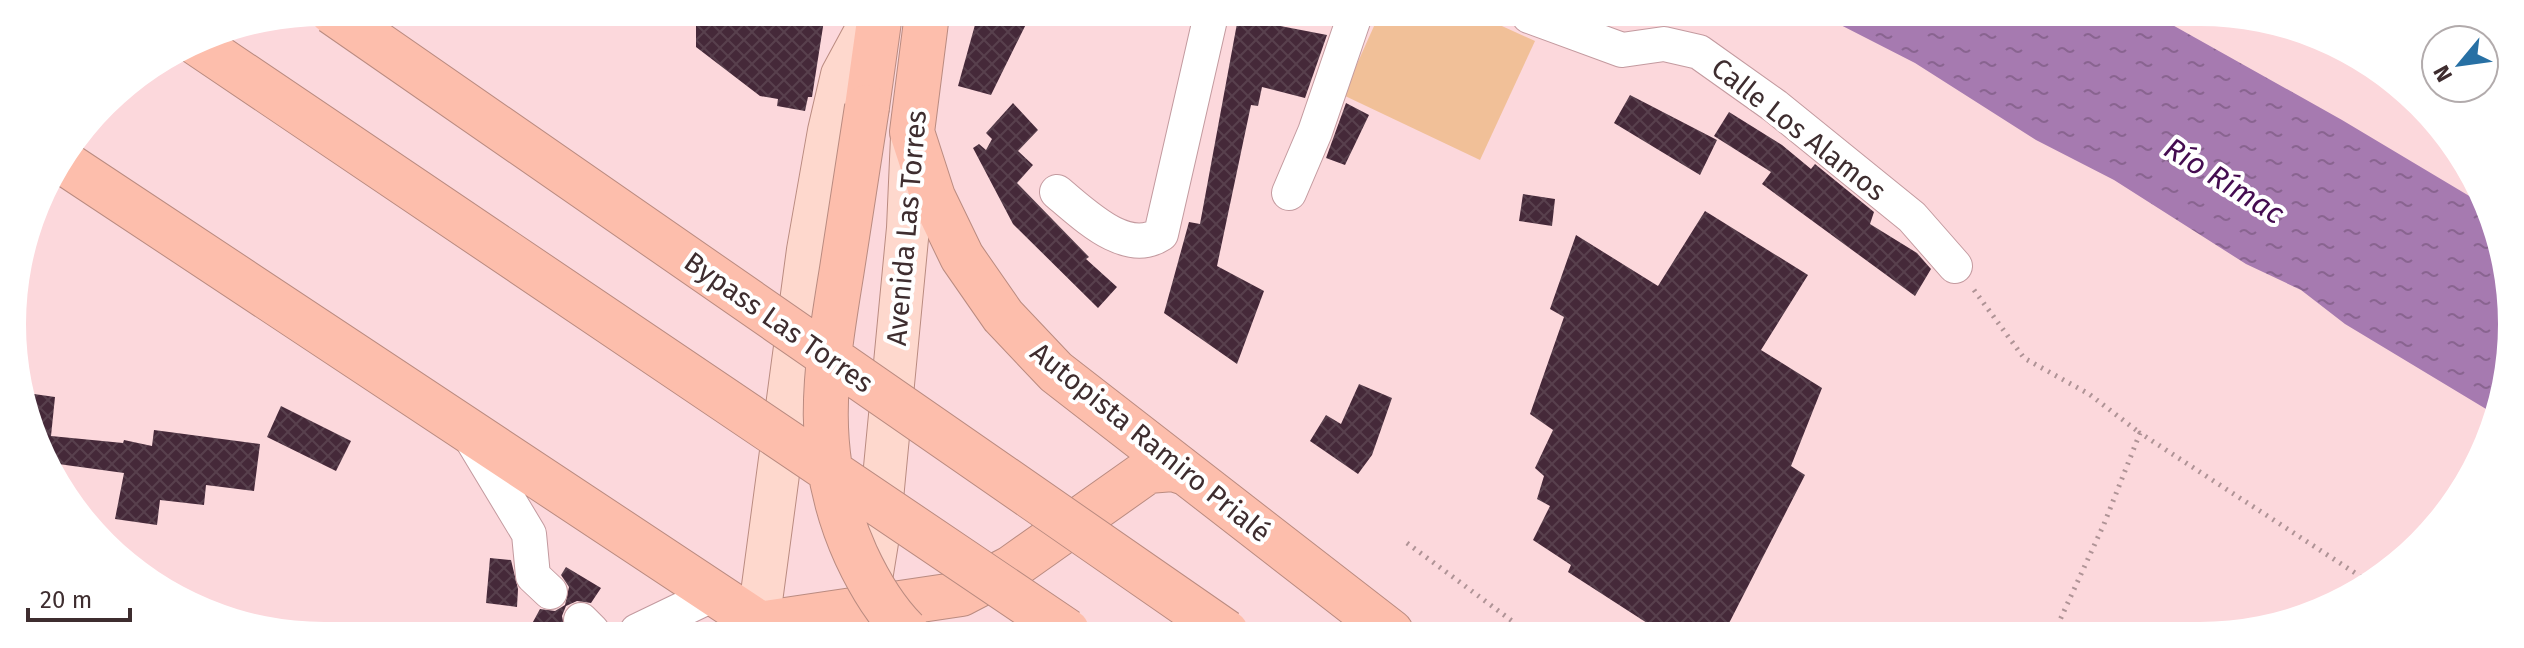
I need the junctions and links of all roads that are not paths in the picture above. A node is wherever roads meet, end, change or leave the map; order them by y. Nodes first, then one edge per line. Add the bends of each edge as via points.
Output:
1 (352, 26) edge
2 (871, 26) edge
3 (877, 26) edge
4 (925, 26) edge
5 (1208, 26) edge
6 (1351, 26) edge
7 (1556, 26) edge
8 (207, 50) edge
9 (912, 132) junction
10 (71, 167) edge
11 (1057, 192) dead end
12 (1289, 193) dead end
13 (1955, 266) road end
14 (467, 431) junction
15 (1185, 473) junction
16 (550, 592) dead end
17 (714, 594) junction
18 (862, 619) edge
19 (656, 622) edge
20 (752, 622) edge
21 (763, 622) edge
22 (832, 622) edge
23 (899, 622) edge
24 (1054, 622) edge
25 (1212, 622) edge
26 (1378, 622) edge

1 - 25 highway, Bypass Las Torres, bridge
2 - 21 main road via 842,75 829,131 808,250
3 - 23 highway, bridge via 828,357 825,440 830,483 844,528 874,590
4 - 9 highway, Avenida Las Torres
5 - 11 lane via 1161,234 1137,243 1097,225
6 - 12 lane
7 - 13 lane, Calle Los Alamos via 1622,50 1664,44 1699,52 1912,217
8 - 24 highway, bridge
9 - 15 highway, Autopista Ramiro Prialé via 933,197 956,245 1003,316 1056,372
9 - 18 main road, Avenida Las Torres via 882,498
10 - 14 highway
14 - 16 lane via 529,534 533,576
14 - 17 highway
15 - 18 highway via 1148,471 981,586
15 - 26 highway, Autopista Ramiro Prialé
17 - 19 lane
17 - 20 highway
18 - 22 highway

